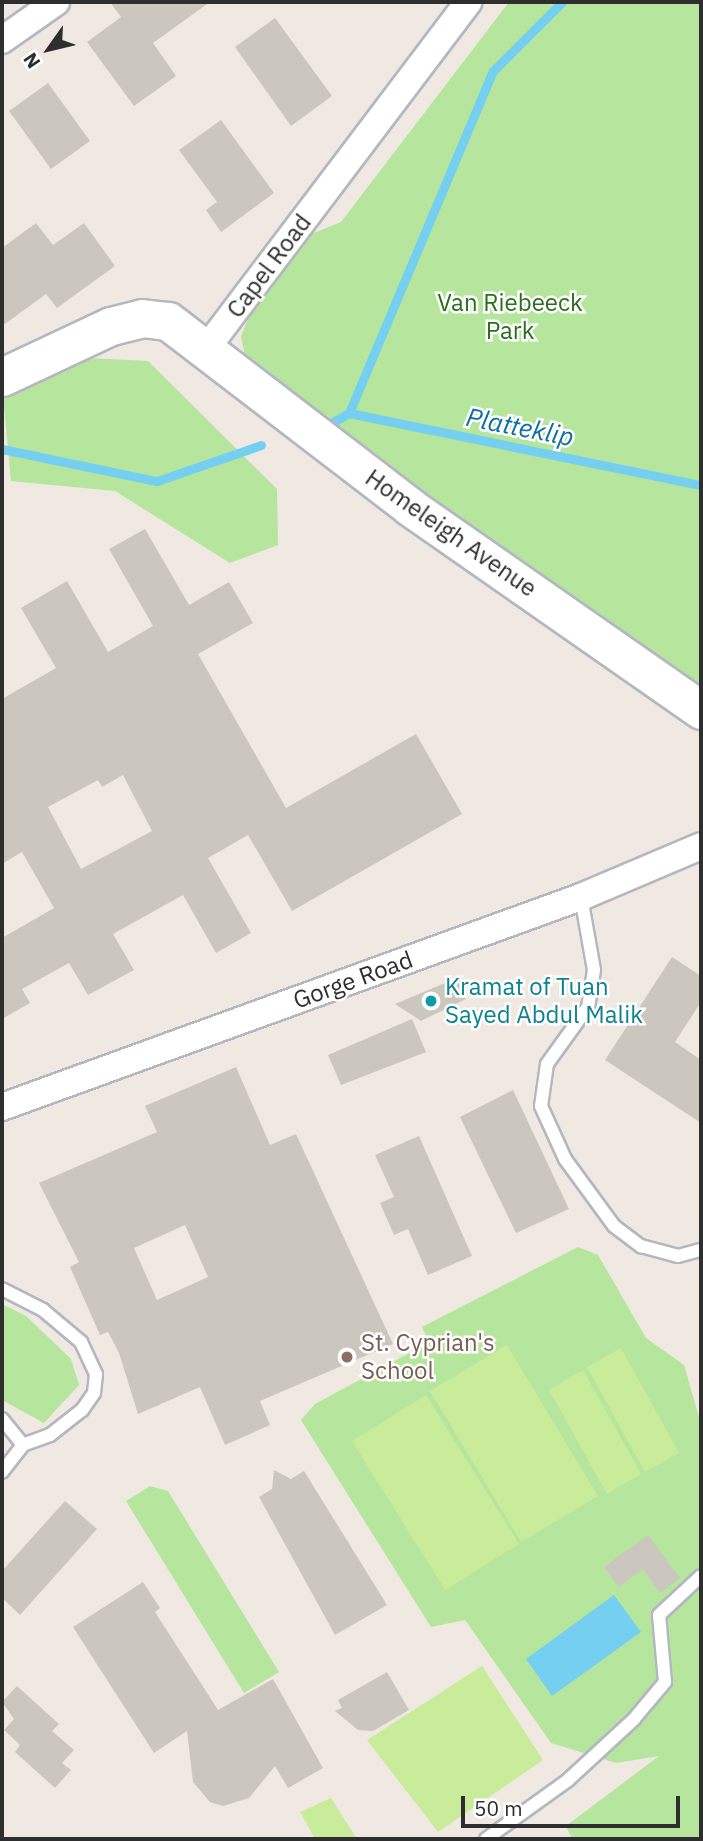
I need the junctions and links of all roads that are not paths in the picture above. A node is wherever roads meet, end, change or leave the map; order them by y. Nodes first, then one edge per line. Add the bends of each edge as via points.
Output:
1 (56, 2) edge
2 (468, 2) edge
3 (2, 40) edge
4 (206, 349) junction
5 (2, 377) edge
6 (701, 710) edge
7 (701, 846) edge
8 (581, 897) junction
9 (2, 1107) edge
10 (701, 1250) edge
11 (2, 1289) edge
12 (2, 1419) edge
13 (23, 1445) junction
14 (2, 1472) edge
15 (701, 1576) edge
16 (486, 1839) edge

1 - 3 street
2 - 4 street, Capel Road
4 - 5 street via 168,321 142,318 111,326
4 - 6 street, Homeleigh Avenue via 410,507
7 - 8 street, Gorge Road
8 - 9 street, Gorge Road
8 - 10 lane via 594,970 588,1007 547,1064 541,1106 565,1159 614,1226 641,1245 678,1256
11 - 13 lane via 43,1310 80,1342 96,1374 94,1393 82,1410 50,1435
12 - 13 lane
13 - 14 lane
15 - 16 lane via 659,1615 665,1682 634,1719 568,1780

